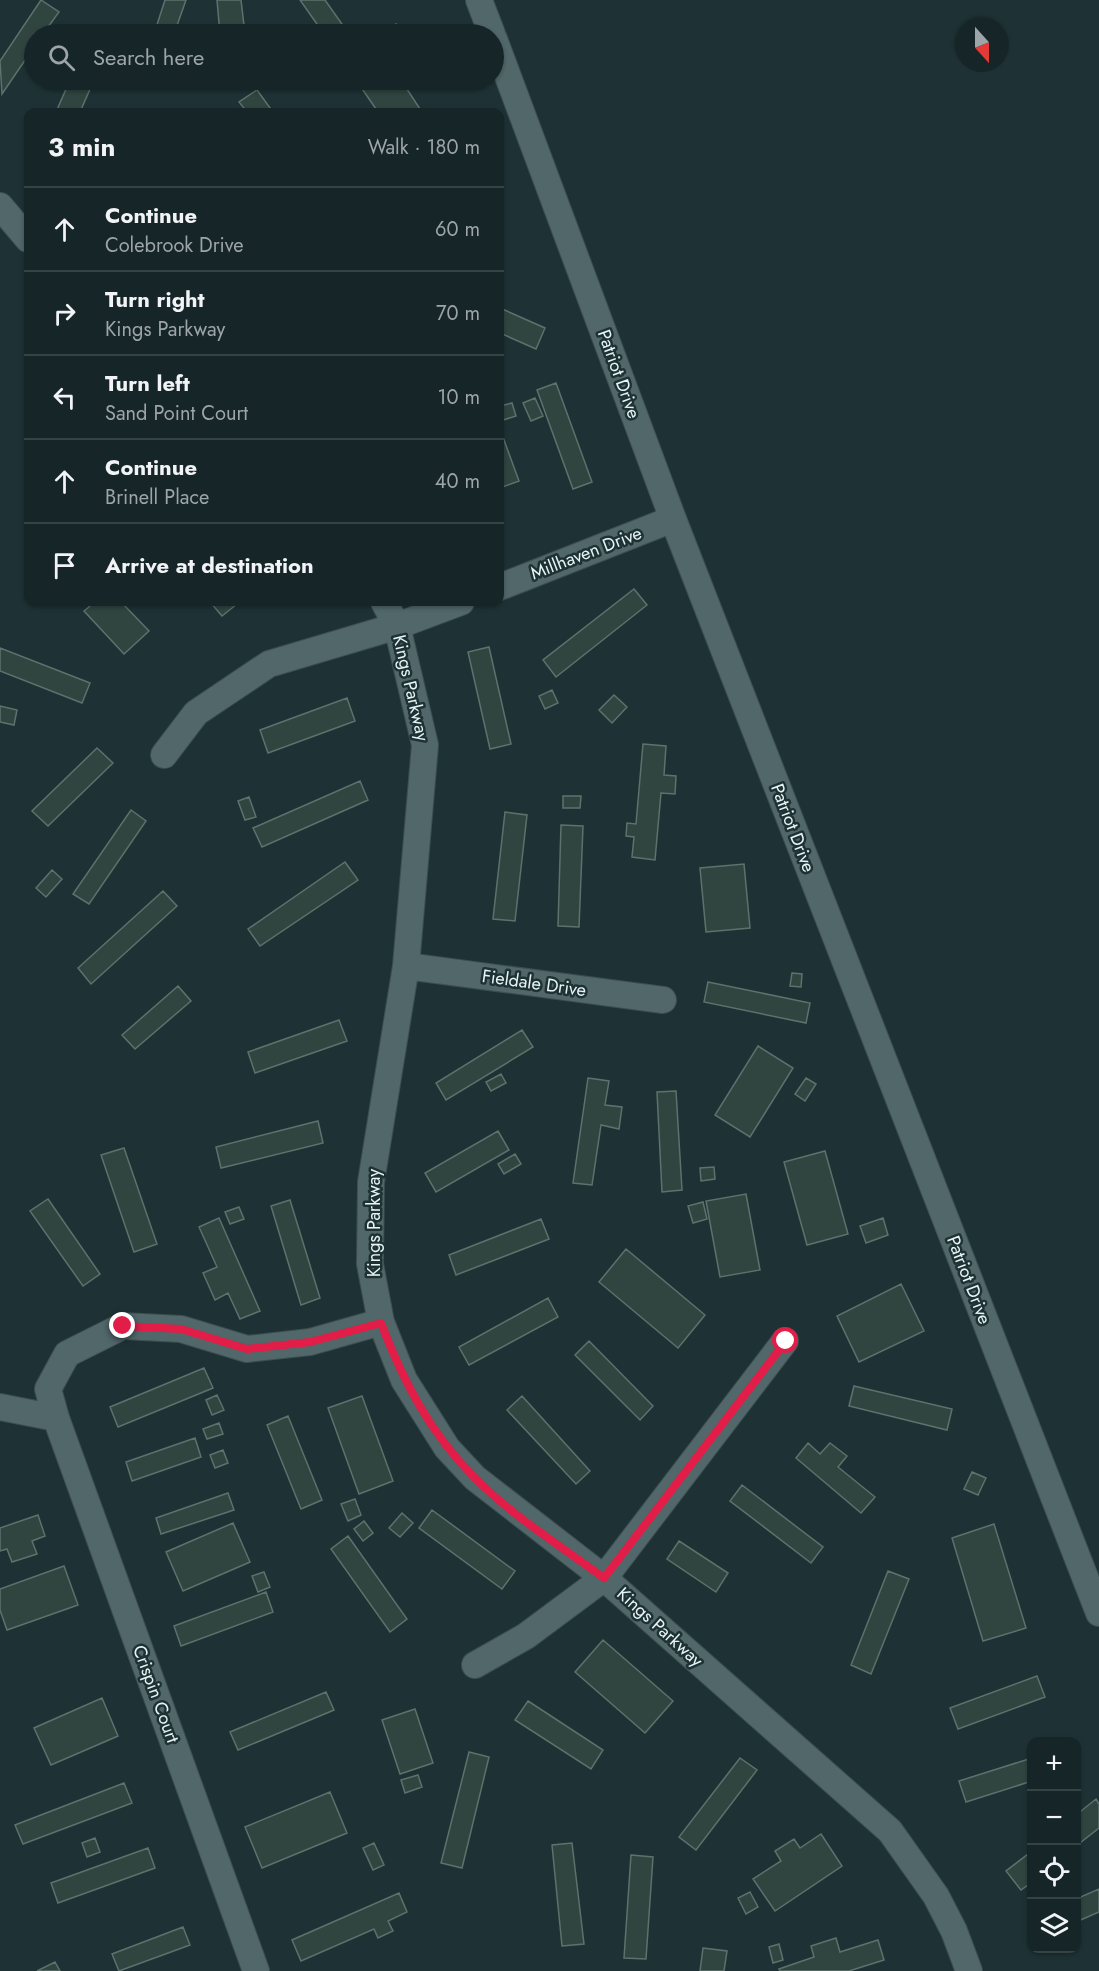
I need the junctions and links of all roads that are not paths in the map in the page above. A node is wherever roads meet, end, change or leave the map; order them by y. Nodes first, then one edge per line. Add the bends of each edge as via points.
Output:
1 (479, 0) edge
2 (488, 24) edge
3 (504, 66) edge
4 (0, 206) edge
5 (24, 234) edge
6 (673, 519) junction
7 (504, 584) edge
8 (386, 606) edge
9 (450, 606) edge
10 (397, 626) junction
11 (164, 755) dead end
12 (406, 966) junction
13 (663, 1000) dead end
14 (381, 1323) junction
15 (786, 1341) dead end
16 (0, 1407) edge
17 (56, 1418) junction
18 (604, 1578) junction
19 (1099, 1613) edge
20 (475, 1665) dead end
21 (256, 1971) edge
22 (969, 1971) edge

1 - 2 street
3 - 6 street, Patriot Drive
4 - 5 street
6 - 7 street, Millhaven Drive
6 - 19 street, Patriot Drive
8 - 10 street, Kings Parkway
9 - 10 street
10 - 11 street via 269,664 196,713
10 - 12 street, Kings Parkway via 425,745
12 - 13 street, Fieldale Drive
12 - 14 street, Kings Parkway via 371,1182 370,1264
14 - 17 street, Crispin Court via 310,1342 247,1349 181,1329 123,1326 67,1354 48,1389
14 - 18 street, Kings Parkway via 404,1380 447,1448 490,1492
15 - 18 street
16 - 17 street
17 - 21 street, Crispin Court
18 - 20 street via 526,1636
18 - 22 street, Kings Parkway via 890,1831 936,1896

